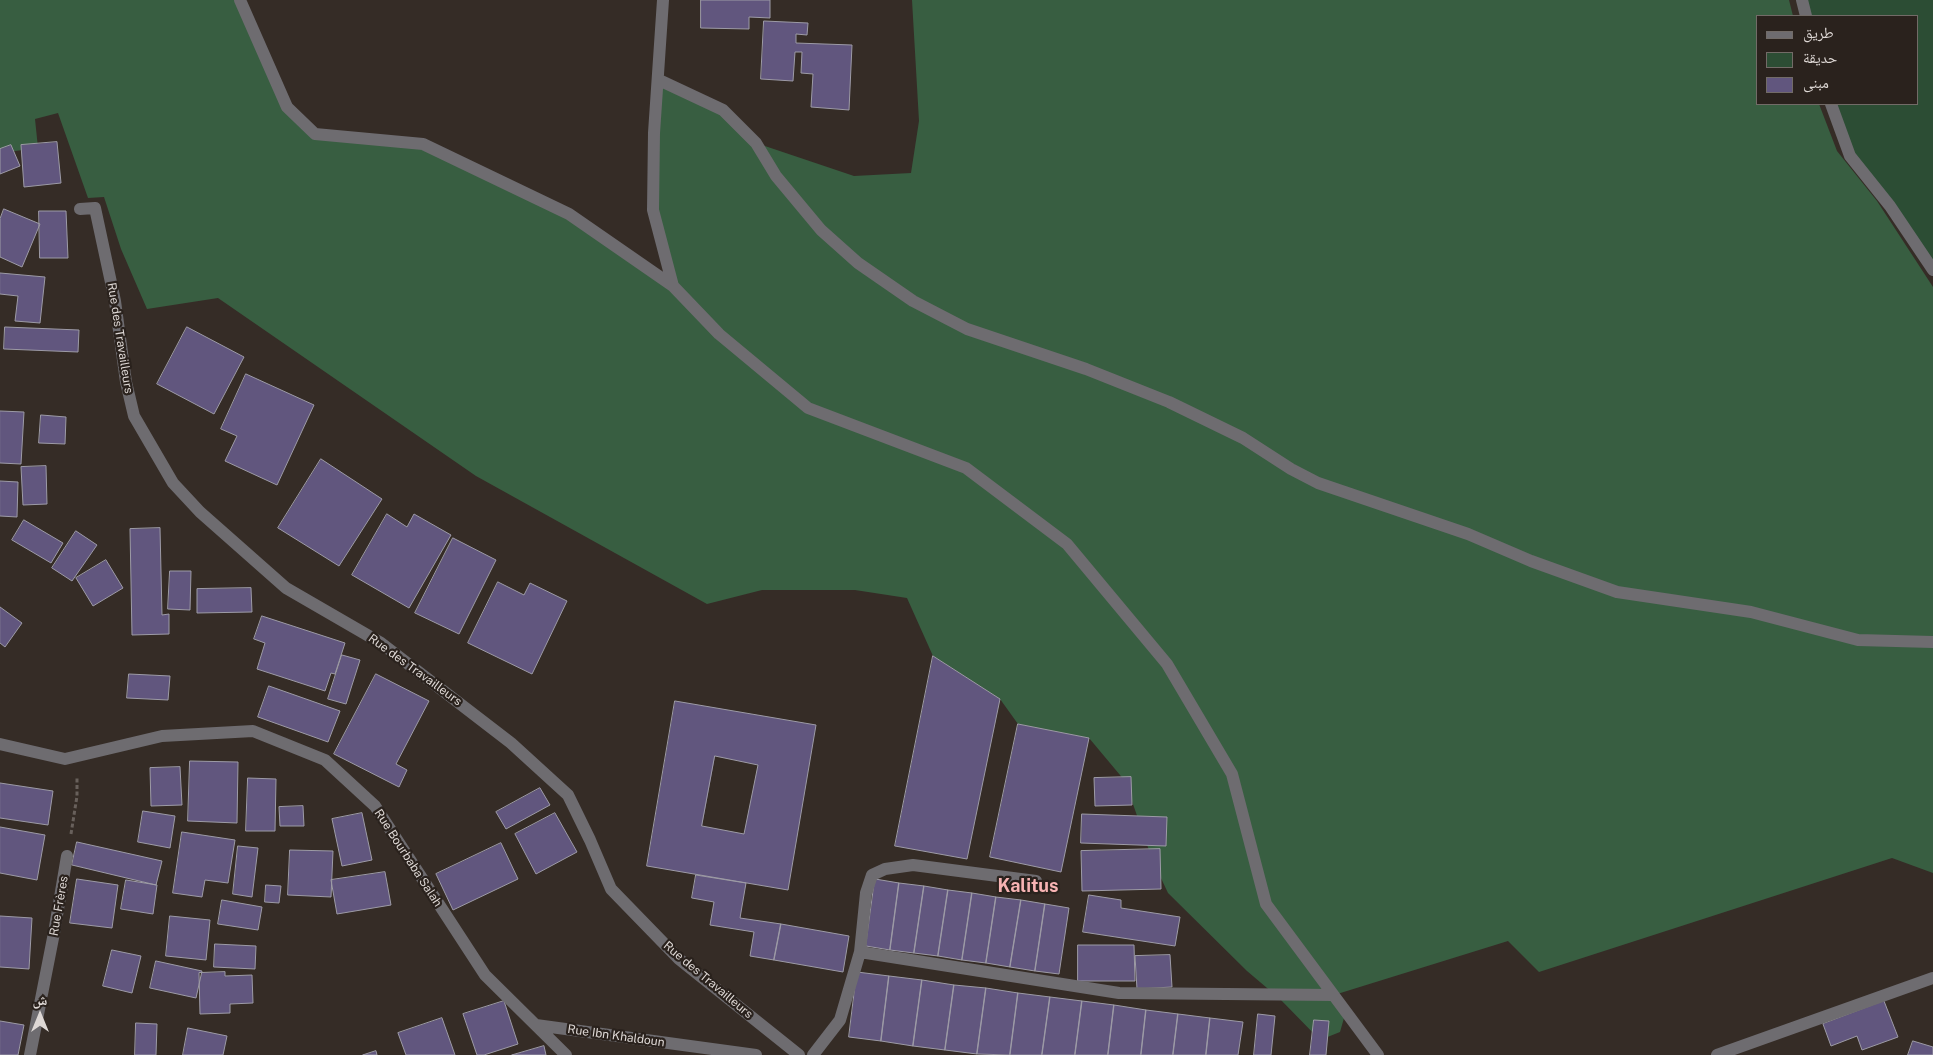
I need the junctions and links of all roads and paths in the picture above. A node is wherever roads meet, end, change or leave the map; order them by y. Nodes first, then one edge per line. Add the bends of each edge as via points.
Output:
1 (240, 0) edge
2 (663, 0) edge
3 (1802, 0) edge
4 (1806, 15) edge
5 (659, 80) junction
6 (1831, 105) edge
7 (80, 209) dead end
8 (1933, 270) edge
9 (673, 286) junction
10 (1933, 642) edge
11 (0, 744) edge
12 (66, 758) junction
13 (67, 856) joint
14 (1036, 881) dead end
15 (860, 952) junction
16 (1933, 978) edge
17 (1333, 995) junction
18 (536, 1025) junction
19 (30, 1055) edge
20 (566, 1055) edge
21 (756, 1055) edge
22 (799, 1055) edge
23 (813, 1055) edge
24 (1378, 1055) edge
25 (1718, 1055) edge

1 - 9 street via 288,107 315,134 423,144 569,214
2 - 5 street
3 - 4 street
5 - 9 street via 652,210
5 - 10 street via 723,110 756,143 776,176 827,235 858,263 914,301 967,329 1086,369 1169,402 1244,438 1318,483 1468,534 1617,592 1751,612 1858,640
6 - 8 street via 1850,156 1890,206
7 - 22 street, Rue des Travailleurs via 95,208 115,301 134,416 173,483 200,512 286,588 381,643 511,743 568,795 611,889 679,959
9 - 17 street via 719,334 808,408 966,468 1067,544 1168,664 1232,774 1266,904
11 - 12 street, Rue Bourbaba Salah
12 - 13 path via 76,776
12 - 18 street, Rue Bourbaba Salah via 162,736 253,732 325,760 375,806 485,974
13 - 19 street, Rue Frères
14 - 15 street via 913,865 872,875 866,893
15 - 17 street via 1119,993
15 - 23 street via 840,1020
16 - 25 street
17 - 24 street
18 - 20 street, Rue Bourbaba Salah
18 - 21 street, Rue Ibn Khaldoun

